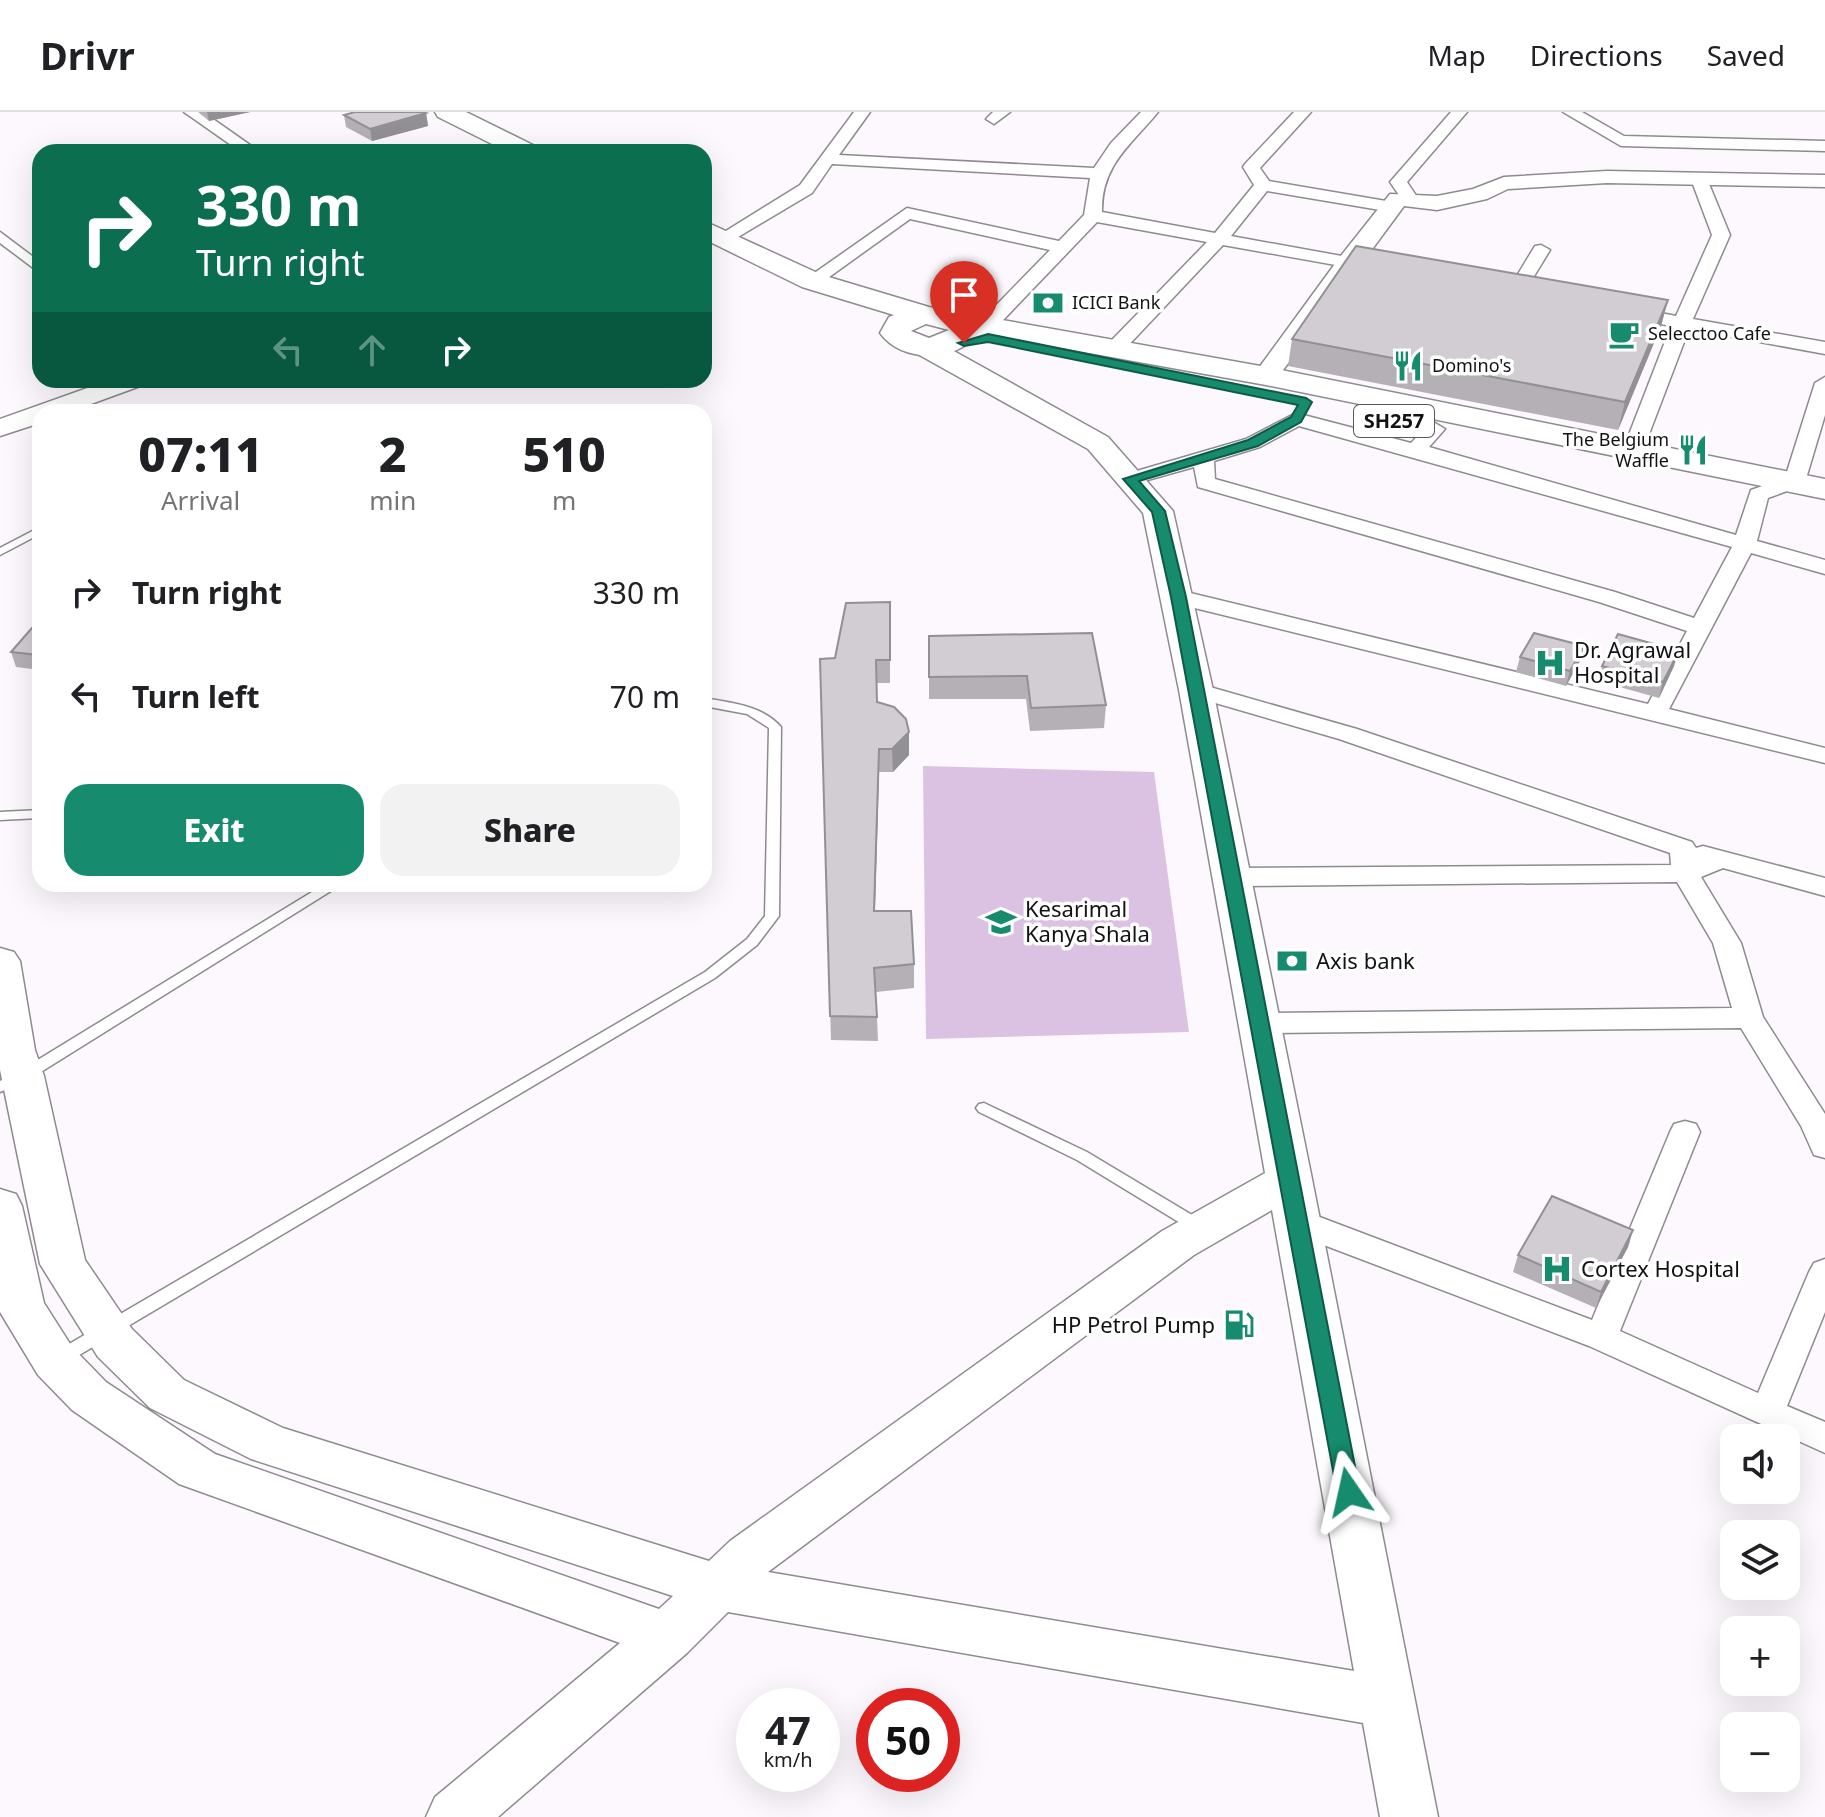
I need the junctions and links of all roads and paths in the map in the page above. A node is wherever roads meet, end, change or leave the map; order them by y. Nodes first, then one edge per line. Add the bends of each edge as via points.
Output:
1 (192, 112) edge
2 (447, 112) edge
3 (483, 112) edge
4 (862, 112) edge
5 (1150, 112) edge
6 (1303, 112) edge
7 (1459, 112) edge
8 (1571, 112) edge
9 (240, 144) edge
10 (526, 144) edge
11 (531, 144) edge
12 (1825, 146) edge
13 (828, 159) junction
14 (1098, 173) junction
15 (1699, 179) junction
16 (1825, 181) edge
17 (1263, 185) junction
18 (1401, 204) junction
19 (1093, 216) junction
20 (0, 236) edge
21 (712, 236) edge
22 (712, 238) edge
23 (712, 238) edge
24 (1219, 239) junction
25 (1062, 247) junction
26 (1541, 250) dead end
27 (32, 262) edge
28 (1348, 262) junction
29 (1394, 270) edge
30 (812, 281) junction
31 (1516, 292) edge
32 (1607, 309) edge
33 (1682, 323) junction
34 (950, 332) junction
35 (1116, 347) junction
36 (1825, 348) edge
37 (1266, 376) junction
38 (1825, 383) edge
39 (112, 388) edge
40 (67, 404) edge
41 (1301, 411) junction
42 (32, 417) edge
43 (0, 428) edge
44 (1426, 440) junction
45 (1633, 450) junction
46 (1204, 458) junction
47 (1130, 479) junction
48 (1794, 482) junction
49 (1825, 489) edge
50 (1758, 494) junction
51 (1825, 509) edge
52 (32, 534) edge
53 (1745, 544) junction
54 (0, 552) edge
55 (1825, 567) edge
56 (1178, 597) junction
57 (1700, 628) junction
58 (1196, 690) junction
59 (712, 703) edge
60 (1655, 713) junction
61 (1825, 756) edge
62 (32, 814) edge
63 (0, 816) edge
64 (1684, 861) junction
65 (1232, 877) junction
66 (1825, 887) edge
67 (322, 892) edge
68 (0, 961) edge
69 (1749, 1018) junction
70 (1260, 1023) junction
71 (11, 1081) edge
72 (984, 1108) dead end
73 (1685, 1132) dead end
74 (1825, 1147) edge
75 (1294, 1201) junction
76 (0, 1206) edge
77 (1202, 1228) junction
78 (1825, 1272) edge
79 (107, 1329) junction
80 (1601, 1337) junction
81 (55, 1361) junction
82 (1767, 1413) junction
83 (1825, 1438) edge
84 (717, 1587) junction
85 (668, 1636) junction
86 (1388, 1702) junction
87 (455, 1817) edge
88 (1409, 1817) edge

1 - 9 street
2 - 10 main road
3 - 11 main road
4 - 13 street
5 - 14 street
6 - 17 street via 1251,167
7 - 18 street via 1398,182
8 - 12 street via 1621,141
13 - 14 street
13 - 21 street via 806,189
14 - 19 street via 1091,193
15 - 16 street
15 - 18 street via 1504,183 1437,203
15 - 33 street via 1721,235
17 - 18 street
17 - 24 street
18 - 28 street
19 - 24 street
19 - 25 street
20 - 27 street
22 - 30 main road, SH257
23 - 34 main road, SH257 via 806,295
24 - 28 street
24 - 35 street
25 - 30 street via 907,213
25 - 34 street
26 - 31 street
28 - 29 street
28 - 37 street
30 - 34 main road, SH257
32 - 33 street
33 - 36 street
33 - 45 street
34 - 35 main road, SH257
34 - 41 main road, SH257
34 - 47 main road via 1098,443
35 - 37 main road, SH257
37 - 45 main road, SH257
38 - 48 street
39 - 40 street
41 - 44 main road, SH257
41 - 46 street via 1253,443
42 - 43 street
44 - 50 main road, SH257
44 - 53 street
45 - 48 main road, SH257
46 - 47 street
46 - 57 street via 1205,483
47 - 56 main road via 1158,511
48 - 49 main road, SH257
48 - 50 street
50 - 51 main road, SH257
50 - 53 street
52 - 54 lane
53 - 55 street
53 - 57 street
56 - 58 main road
56 - 60 street
57 - 60 street
58 - 64 street via 1348,734
58 - 65 main road
59 - 79 lane via 748,710 775,727 772,916 763,933 710,975
60 - 61 street
62 - 63 lane
64 - 65 street
64 - 66 street via 1722,859
64 - 69 street via 1727,943
65 - 70 main road
67 - 71 lane
68 - 71 main road via 14,1050
69 - 70 street
69 - 74 street
70 - 75 main road
71 - 79 main road via 63,1264
72 - 77 lane via 1082,1156
73 - 80 street
75 - 77 main road
75 - 80 street
75 - 86 main road
76 - 81 main road via 21,1307
77 - 84 main road via 748,1557
78 - 82 street
79 - 81 lane
79 - 84 main road via 167,1394 269,1444
80 - 82 street
81 - 85 main road via 89,1396 197,1469
82 - 83 street
84 - 85 main road
84 - 86 main road
85 - 87 main road
86 - 88 main road

